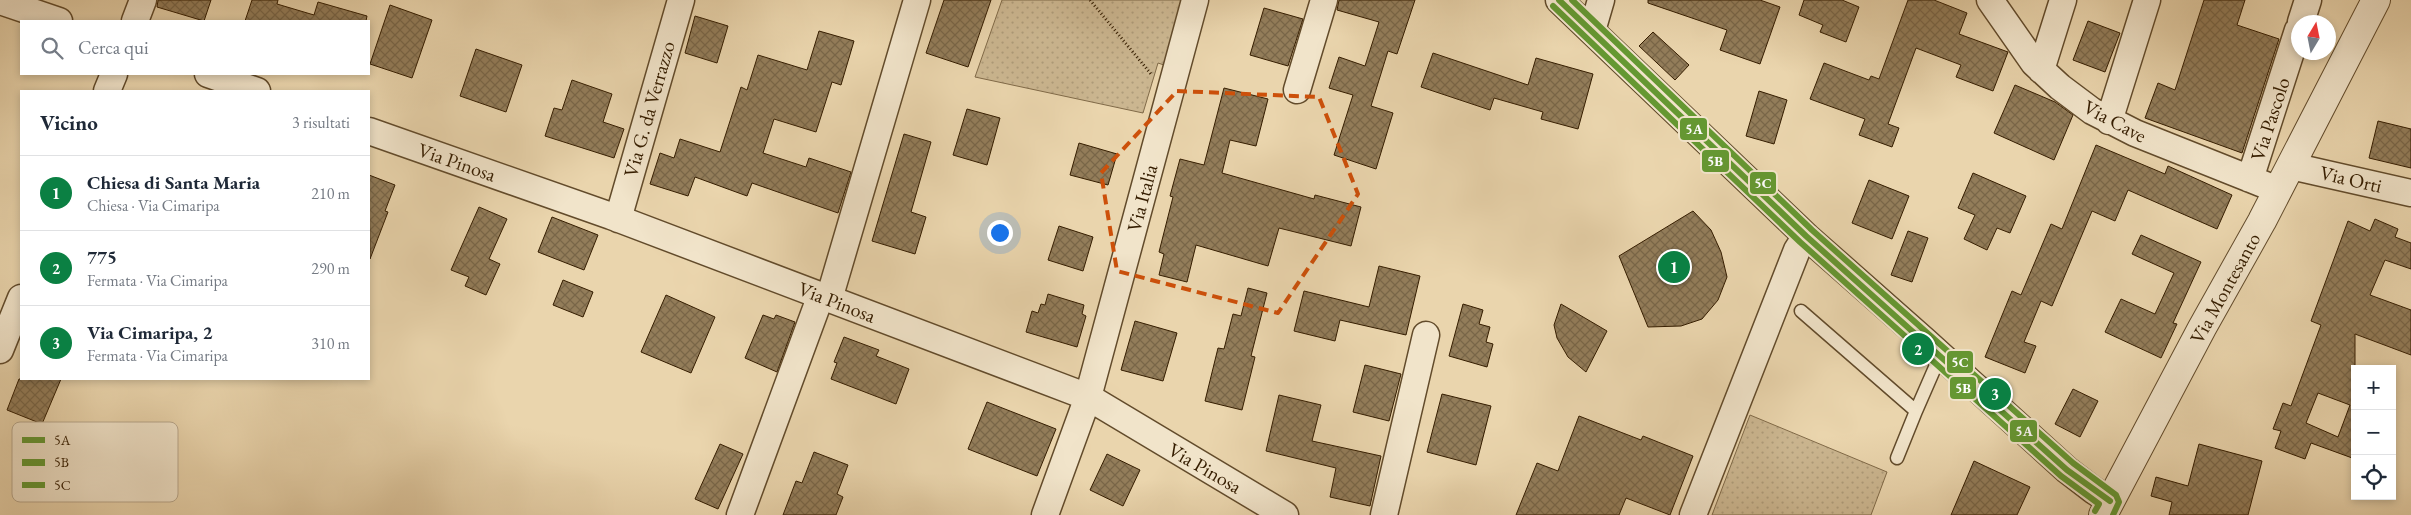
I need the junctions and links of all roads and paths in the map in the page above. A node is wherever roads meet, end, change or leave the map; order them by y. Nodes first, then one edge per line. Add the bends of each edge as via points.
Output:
1 (0, 0) edge
2 (143, 0) edge
3 (681, 0) edge
4 (917, 0) edge
5 (1090, 0) edge
6 (1195, 0) edge
7 (1324, 0) edge
8 (1559, 0) edge
9 (1601, 0) edge
10 (1990, 0) edge
11 (2063, 0) edge
12 (2147, 0) edge
13 (2308, 0) edge
14 (2376, 0) edge
15 (2303, 15) edge
16 (56, 20) edge
17 (135, 20) edge
18 (1592, 31) junction
19 (2291, 52) edge
20 (2041, 70) junction
21 (114, 75) edge
22 (211, 75) edge
23 (1156, 80) dead end
24 (107, 90) edge
25 (251, 90) edge
26 (1297, 90) dead end
27 (2109, 121) junction
28 (370, 131) edge
29 (2291, 166) junction
30 (2250, 179) junction
31 (2278, 190) junction
32 (2411, 193) edge
33 (618, 219) junction
34 (1806, 236) junction
35 (825, 297) junction
36 (20, 300) edge
37 (1801, 311) dead end
38 (1426, 336) dead end
39 (0, 350) edge
40 (1940, 356) junction
41 (1088, 397) junction
42 (1916, 411) junction
43 (1897, 458) dead end
44 (2107, 508) edge
45 (740, 515) edge
46 (1045, 515) edge
47 (1285, 515) edge
48 (1384, 515) edge
49 (1693, 515) edge

1 - 16 street
2 - 17 street
3 - 33 street, Via G. da Verrazzo
4 - 35 street
5 - 23 path
6 - 41 street, Via Italia
7 - 26 street
8 - 18 street
9 - 18 street
10 - 20 street, Via Cave via 2022,49
11 - 20 street
12 - 27 street
13 - 15 street
14 - 29 street, Via Montesanto
18 - 34 street
19 - 30 street, Via Pascolo
20 - 27 street, Via Cave
21 - 24 street
22 - 25 street
27 - 30 street, Via Cave
28 - 33 street, Via Pinosa
29 - 31 street, Via Montesanto
29 - 32 street, Via Orti
30 - 31 street, Via Cave
31 - 44 street, Via Montesanto
33 - 35 street, Via Pinosa
34 - 40 street
34 - 49 street via 1797,250
35 - 41 street, Via Pinosa
35 - 45 street
36 - 39 street
37 - 42 lane
38 - 48 street
40 - 42 lane
40 - 44 street
41 - 46 street, Via Italia
41 - 47 street, Via Pinosa
42 - 43 lane

